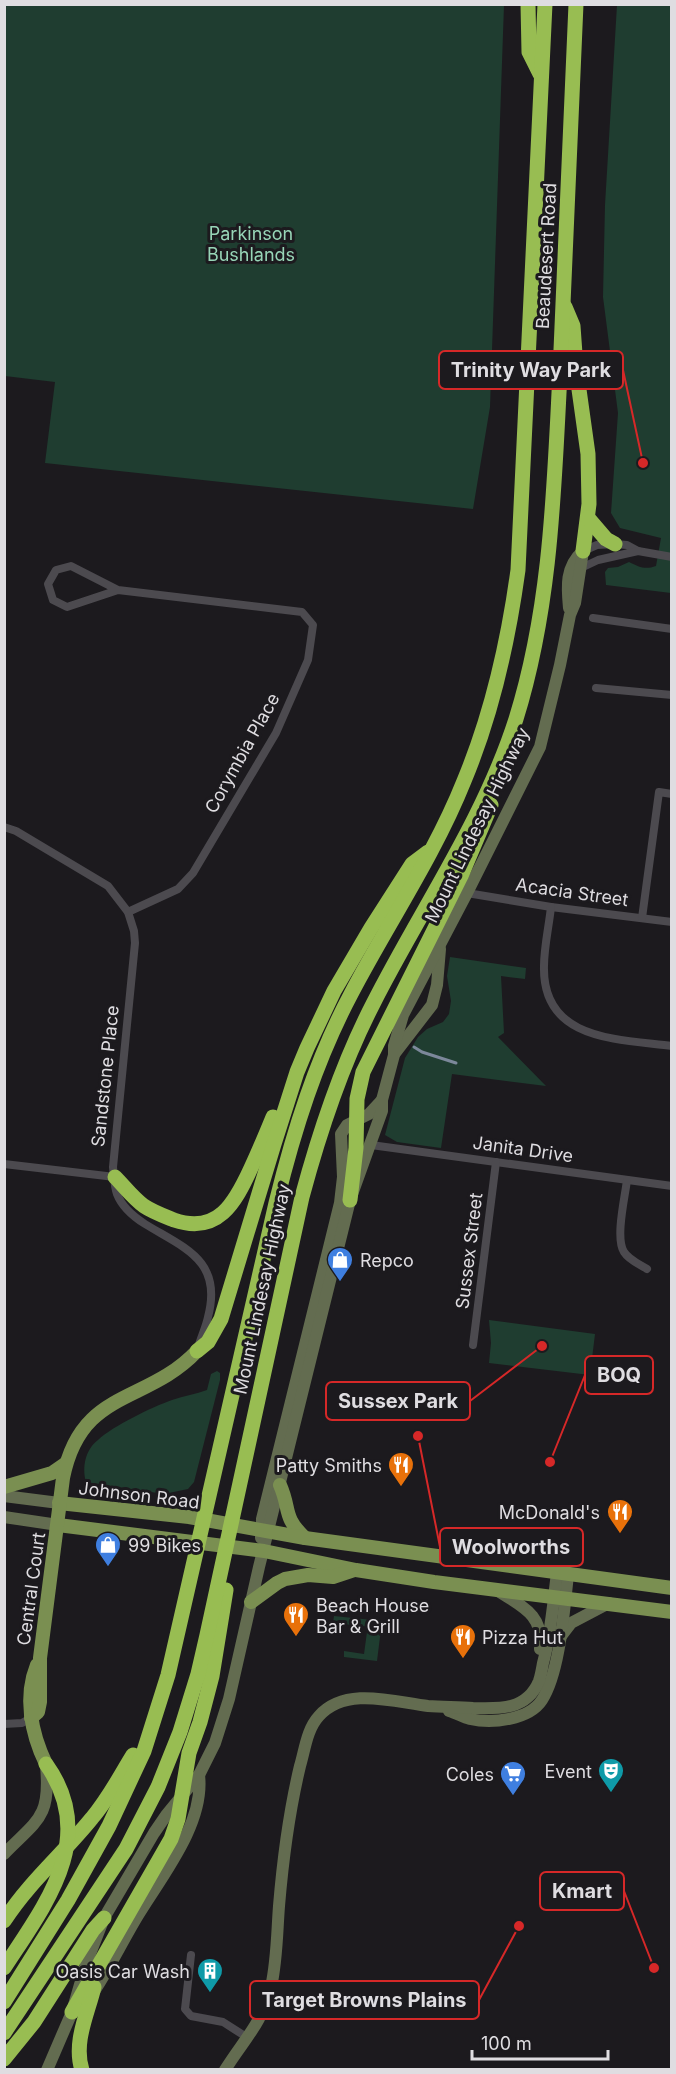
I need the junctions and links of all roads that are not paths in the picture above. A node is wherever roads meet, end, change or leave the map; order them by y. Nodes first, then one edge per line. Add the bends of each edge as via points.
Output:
1 (528, 4) edge
2 (545, 4) edge
3 (576, 4) edge
4 (541, 77) junction
5 (563, 301) junction
6 (588, 518) junction
7 (519, 544) joint
8 (615, 544) junction
9 (550, 546) joint
10 (583, 551) junction
11 (638, 551) junction
12 (672, 556) edge
13 (581, 568) junction
14 (118, 590) junction
15 (570, 615) junction
16 (593, 618) dead end
17 (672, 629) edge
18 (596, 688) dead end
19 (672, 695) edge
20 (501, 763) junction
21 (672, 794) edge
22 (4, 827) edge
23 (433, 848) junction
24 (467, 893) junction
25 (551, 907) junction
26 (128, 912) junction
27 (642, 918) junction
28 (672, 922) edge
29 (441, 945) junction
30 (435, 994) junction
31 (413, 995) junction
32 (672, 1046) edge
33 (394, 1055) junction
34 (297, 1072) junction
35 (382, 1100) junction
36 (357, 1120) junction
37 (371, 1145) junction
38 (496, 1162) junction
39 (4, 1164) edge
40 (115, 1177) junction
41 (627, 1180) junction
42 (672, 1186) edge
43 (350, 1200) junction
44 (647, 1269) dead end
45 (473, 1344) dead end
46 (197, 1351) junction
47 (65, 1464) junction
48 (280, 1485) junction
49 (4, 1487) edge
50 (4, 1496) edge
51 (59, 1503) junction
52 (4, 1517) edge
53 (58, 1525) junction
54 (264, 1531) junction
55 (305, 1538) junction
56 (264, 1551) junction
57 (221, 1570) junction
58 (356, 1570) junction
59 (563, 1574) junction
60 (672, 1588) edge
61 (498, 1591) junction
62 (560, 1598) junction
63 (251, 1602) junction
64 (609, 1603) junction
65 (672, 1612) edge
66 (560, 1636) junction
67 (543, 1665) junction
68 (440, 1707) junction
69 (31, 1718) junction
70 (4, 1724) edge
71 (148, 1733) junction
72 (46, 1764) junction
73 (192, 1774) junction
74 (4, 1854) edge
75 (104, 1918) junction
76 (4, 1921) edge
77 (192, 1955) dead end
78 (97, 1966) junction
79 (4, 1968) edge
80 (93, 1993) junction
81 (4, 2002) edge
82 (72, 2012) junction
83 (4, 2033) edge
84 (248, 2038) junction
85 (4, 2060) edge
86 (47, 2070) edge
87 (82, 2070) edge
88 (225, 2070) edge
89 (234, 2070) edge

1 - 4 highway via 529,52
2 - 4 highway, Beaudesert Road
3 - 5 highway, Beaudesert Road
4 - 7 highway, Beaudesert Road
5 - 6 highway via 573,326 587,447
5 - 9 highway, Beaudesert Road
6 - 8 highway
6 - 10 highway
7 - 23 highway, Mount Lindesay Highway via 512,612 489,712 464,782
8 - 10 street
8 - 11 street
9 - 20 highway, Mount Lindesay Highway via 537,635
10 - 13 street, Mount Lindesay Highway
10 - 15 street, Mount Lindesay Highway via 567,579
11 - 12 street
11 - 13 street
13 - 15 street, Mount Lindesay Highway
14 - 14 street, Corymbia Place via 67,607 53,600 48,584 56,570 71,566
14 - 26 street, Corymbia Place via 302,612 313,625 308,660 276,733 193,873 178,889
15 - 24 street, Mount Lindesay Highway via 540,747
16 - 17 street
18 - 19 street
20 - 36 highway via 499,782 472,853 363,1072
20 - 57 highway, Mount Lindesay Highway via 451,864 374,1001 332,1094 302,1197
21 - 27 street via 659,792
22 - 26 street, Sandstone Place via 108,886
23 - 34 highway via 412,864 351,961
23 - 71 highway, Mount Lindesay Highway via 350,996 302,1107 276,1203 168,1675
24 - 25 street, Acacia Street
24 - 29 street, Mount Lindesay Highway
25 - 27 street, Acacia Street
25 - 32 street via 543,966 545,988 553,1007 568,1024 584,1032
26 - 40 street, Sandstone Place via 135,943 112,1159
27 - 28 street, Acacia Street
29 - 30 street, Mount Lindesay Highway
29 - 31 street, Mount Lindesay Highway
30 - 31 street
30 - 33 street, Mount Lindesay Highway via 429,1011
31 - 33 street, Mount Lindesay Highway via 403,1015
33 - 35 street, Mount Lindesay Highway
34 - 40 highway via 285,1090 237,1198 212,1221 185,1223 165,1217 145,1206
34 - 46 highway via 221,1319 208,1342
35 - 36 street, Mount Lindesay Highway
35 - 37 street, Mount Lindesay Highway
36 - 43 highway
36 - 54 street, Mount Lindesay Highway via 341,1134 340,1203
37 - 38 street, Janita Drive
37 - 43 street, Mount Lindesay Highway
38 - 41 street, Janita Drive
38 - 45 street, Sussex Street
39 - 40 street
40 - 46 street, Sandstone Place via 117,1195 131,1214 185,1246 205,1269 210,1301
41 - 42 street, Janita Drive
41 - 44 street via 622,1250
43 - 48 street, Mount Lindesay Highway
46 - 47 main road via 167,1377 99,1412 75,1441
47 - 49 main road via 52,1473
47 - 51 main road
48 - 54 street, Mount Lindesay Highway
48 - 55 main road via 289,1518
50 - 51 street, Johnson Road
51 - 53 main road
51 - 54 main road, Johnson Road via 189,1517
52 - 53 street
53 - 56 main road
53 - 69 main road, Central Court via 40,1658 32,1678
54 - 55 main road, Johnson Road
54 - 56 street, Mount Lindesay Highway
55 - 59 main road, Johnson Road
56 - 58 main road
56 - 63 street, Mount Lindesay Highway
57 - 73 highway via 227,1582 217,1654 189,1753
57 - 83 highway, Mount Lindesay Highway via 195,1683 158,1787 126,1849
58 - 61 main road
58 - 63 main road via 333,1576 285,1579
59 - 60 main road, Johnson Road
59 - 62 street
61 - 62 main road
61 - 67 street via 536,1619
62 - 64 main road
62 - 66 street
62 - 67 street
63 - 73 street, Mount Lindesay Highway via 223,1721 215,1743
64 - 65 main road
64 - 66 street via 571,1623
66 - 68 street via 550,1683 541,1702 523,1715 502,1720 471,1719
67 - 68 street via 531,1694 505,1709
68 - 84 street via 361,1698 332,1705 319,1716 308,1735 292,1800 271,1986 263,2014
69 - 70 street
69 - 72 main road, Central Court
71 - 76 highway via 94,1816 39,1874
71 - 81 highway, Mount Lindesay Highway via 144,1752 109,1826
72 - 74 street via 47,1795 42,1815
72 - 79 highway via 62,1792 67,1821 65,1856 54,1890
73 - 75 street, Mount Lindesay Highway
73 - 78 highway via 164,1853
73 - 80 street via 201,1786 183,1842
75 - 82 street, Mount Lindesay Highway
75 - 85 highway
77 - 84 street via 185,2009 191,2016 223,2022
78 - 80 highway
78 - 82 highway
80 - 87 highway via 79,2045
82 - 86 street, Mount Lindesay Highway
84 - 88 street
84 - 89 street

